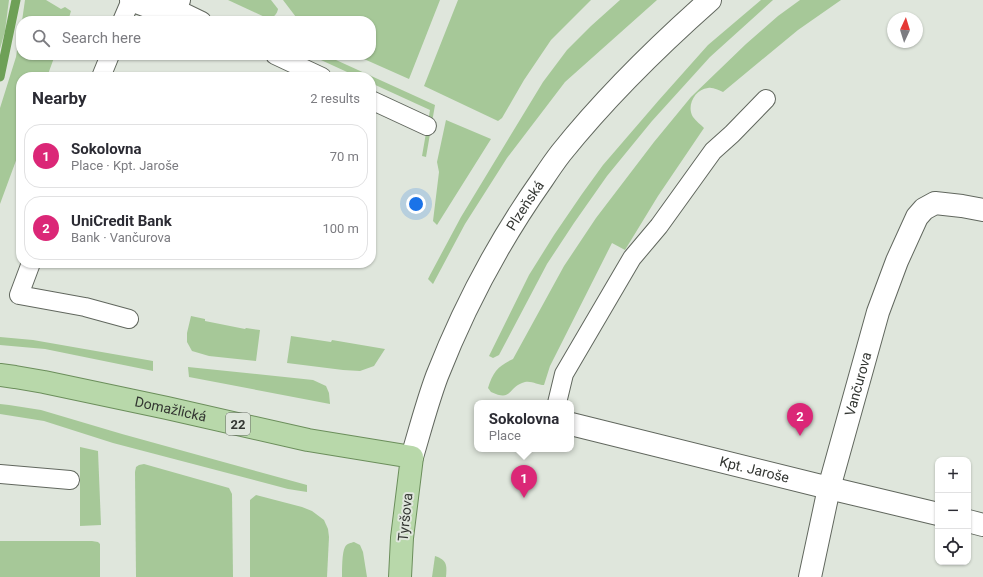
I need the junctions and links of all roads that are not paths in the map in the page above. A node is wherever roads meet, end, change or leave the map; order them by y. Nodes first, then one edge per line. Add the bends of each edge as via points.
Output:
1 (131, 0) edge
2 (710, 0) edge
3 (177, 4) edge
4 (124, 16) edge
5 (195, 16) edge
6 (108, 60) edge
7 (286, 60) edge
8 (103, 72) edge
9 (311, 72) edge
10 (766, 99) dead end
11 (376, 102) edge
12 (427, 126) dead end
13 (983, 210) edge
14 (29, 268) edge
15 (129, 320) dead end
16 (0, 375) edge
17 (558, 400) edge
18 (574, 425) edge
19 (412, 457) junction
20 (0, 474) edge
21 (70, 480) dead end
22 (829, 488) junction
23 (935, 513) edge
24 (971, 522) edge
25 (983, 525) edge
26 (400, 577) edge
27 (810, 577) edge

1 - 3 street via 155,9
1 - 4 lane
2 - 19 street, Plzeňská via 677,29 601,106 525,203 492,258 459,322 436,378
3 - 5 lane
6 - 8 lane
7 - 9 lane
10 - 17 lane via 713,151 659,226 632,258 564,374
11 - 12 lane
13 - 22 street, Vančurova via 935,203 924,209 917,217 878,312
14 - 15 lane via 19,295 85,306
16 - 19 main road, Domažlická / 22 via 44,382 308,440
18 - 22 street, Kpt. Jaroše
19 - 26 main road, Tyršova
20 - 21 lane
22 - 23 street, Kpt. Jaroše
22 - 27 street, Vančurova
24 - 25 street

